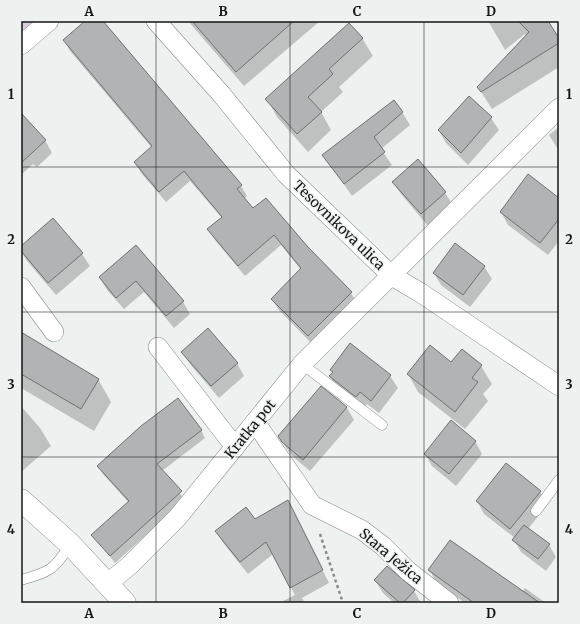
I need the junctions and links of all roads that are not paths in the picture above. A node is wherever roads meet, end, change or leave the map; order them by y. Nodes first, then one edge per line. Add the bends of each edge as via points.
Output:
1 (49, 21) edge
2 (156, 21) edge
3 (21, 45) edge
4 (559, 108) edge
5 (392, 276) junction
6 (21, 287) edge
7 (54, 332) dead end
8 (158, 347) dead end
9 (302, 364) junction
10 (557, 382) edge
11 (255, 422) junction
12 (382, 425) dead end
13 (235, 447) junction
14 (559, 480) edge
15 (21, 500) edge
16 (536, 510) dead end
17 (70, 544) junction
18 (21, 580) edge
19 (108, 583) junction
20 (125, 603) edge
21 (449, 603) edge

1 - 3 street
2 - 5 street, Tesovnikova ulica via 222,95 286,174
4 - 5 street, Kratka pot
5 - 9 street, Kratka pot
5 - 10 street, Tesovnikova ulica
6 - 7 street
8 - 13 street
9 - 11 street, Kratka pot
9 - 12 lane
11 - 13 street, Kratka pot
11 - 21 street, Stara Ježica via 312,505 362,530
13 - 19 street, Kratka pot via 178,518
14 - 16 lane
15 - 17 main road
17 - 18 lane via 61,560 48,572
17 - 19 main road
19 - 20 main road

